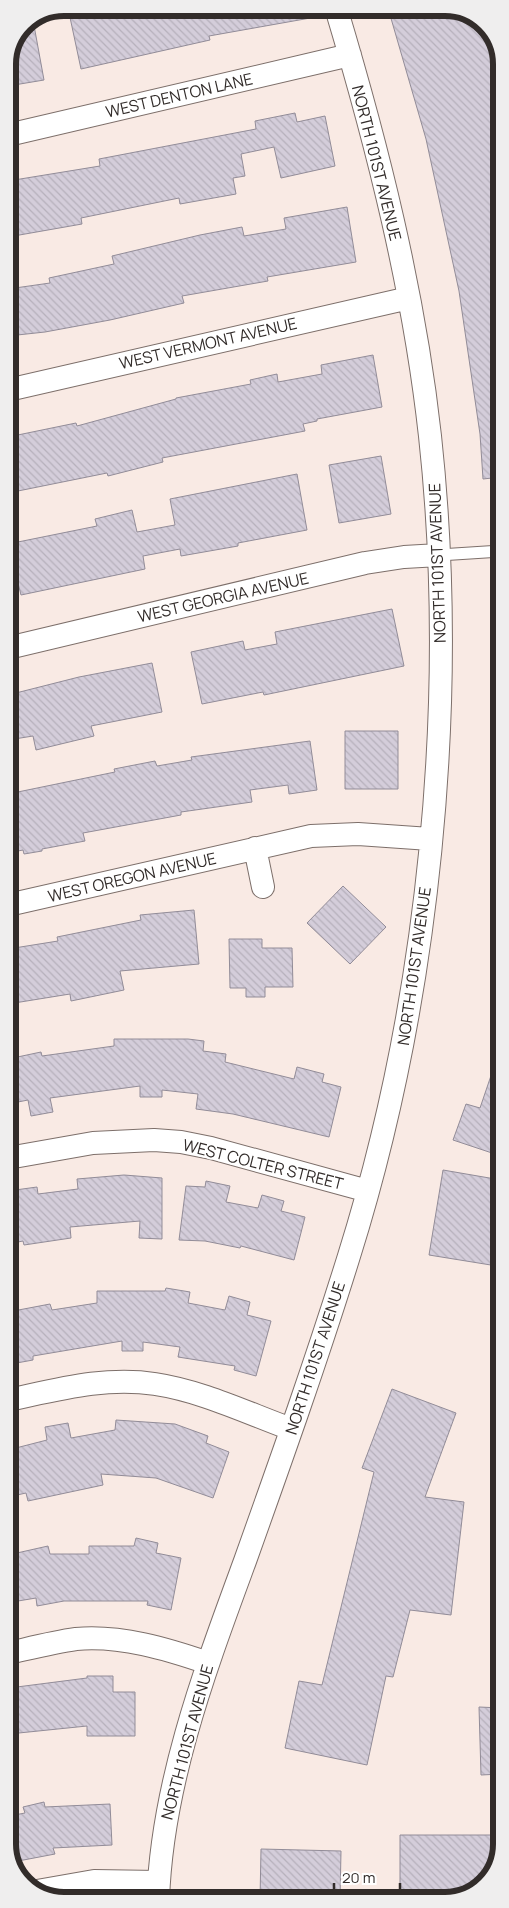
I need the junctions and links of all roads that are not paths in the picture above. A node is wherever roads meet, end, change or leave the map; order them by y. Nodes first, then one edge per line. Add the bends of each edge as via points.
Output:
1 (338, 16) edge
2 (350, 55) junction
3 (16, 133) edge
4 (409, 298) junction
5 (16, 388) edge
6 (493, 552) edge
7 (439, 555) junction
8 (16, 646) edge
9 (430, 839) junction
10 (255, 848) junction
11 (263, 887) dead end
12 (16, 904) edge
13 (16, 1156) edge
14 (368, 1191) junction
15 (16, 1398) edge
16 (291, 1429) junction
17 (16, 1651) edge
18 (208, 1663) junction
19 (49, 1889) edge
20 (158, 1891) edge

1 - 2 street, NORTH 101ST AVENUE
2 - 3 street, WEST DENTON LANE
2 - 4 street, NORTH 101ST AVENUE via 384,183
4 - 5 street, WEST VERMONT AVENUE
4 - 7 street, NORTH 101ST AVENUE via 430,433
6 - 7 lane
7 - 8 street, WEST GEORGIA AVENUE via 365,563
7 - 9 street, NORTH 101ST AVENUE via 440,673
9 - 10 street, WEST OREGON AVENUE via 358,834 311,836
9 - 14 street, NORTH 101ST AVENUE via 407,1022
10 - 11 street
10 - 12 street, WEST OREGON AVENUE
13 - 14 street, WEST COLTER STREET via 93,1142 181,1142
14 - 16 street, NORTH 101ST AVENUE
15 - 16 street via 99,1382 154,1383
16 - 18 street, NORTH 101ST AVENUE
17 - 18 street via 96,1638 148,1646
18 - 20 street, NORTH 101ST AVENUE via 168,1809
19 - 20 street via 94,1881

